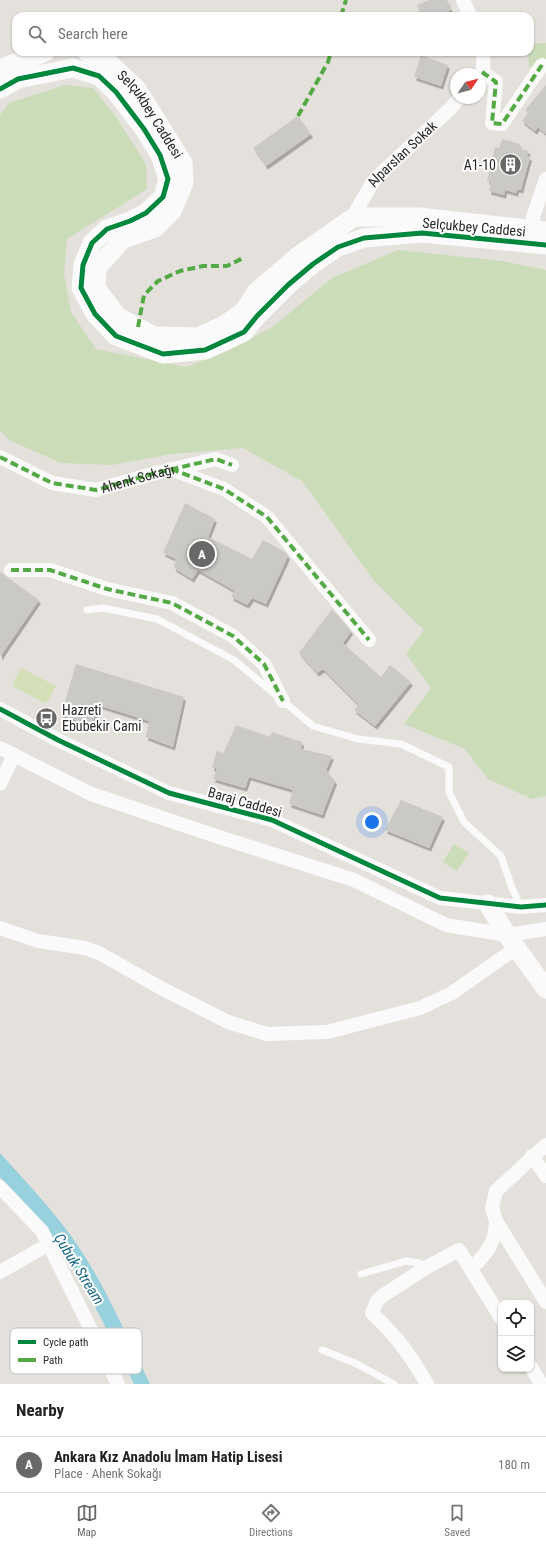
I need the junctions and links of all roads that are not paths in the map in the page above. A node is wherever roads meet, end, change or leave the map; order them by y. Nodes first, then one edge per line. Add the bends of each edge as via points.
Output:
1 (463, 0) edge
2 (468, 12) edge
3 (32, 56) edge
4 (95, 56) edge
5 (483, 56) edge
6 (542, 65) dead end
7 (482, 68) edge
8 (0, 69) edge
9 (486, 76) edge
10 (0, 89) edge
11 (454, 104) edge
12 (546, 179) edge
13 (356, 217) junction
14 (540, 231) edge
15 (546, 245) edge
16 (0, 456) edge
17 (232, 465) dead end
18 (171, 469) junction
19 (11, 570) dead end
20 (88, 610) dead end
21 (369, 640) dead end
22 (283, 701) junction
23 (0, 708) edge
24 (0, 748) edge
25 (14, 755) junction
26 (0, 784) edge
27 (488, 904) junction
28 (546, 906) edge
29 (521, 907) junction
30 (0, 928) edge
31 (546, 929) edge
32 (511, 941) junction
33 (546, 989) edge
34 (546, 1145) edge
35 (532, 1156) junction
36 (546, 1176) edge
37 (0, 1187) edge
38 (496, 1220) junction
39 (49, 1244) junction
40 (427, 1267) junction
41 (471, 1269) junction
42 (0, 1272) edge
43 (361, 1274) dead end
44 (544, 1295) edge
45 (498, 1313) edge
46 (90, 1328) edge
47 (322, 1350) dead end
48 (534, 1372) edge
49 (113, 1374) edge
50 (118, 1384) edge
51 (394, 1384) edge
52 (427, 1384) edge
53 (541, 1384) edge

1 - 2 street
3 - 8 street
4 - 13 street, Selçukbey Caddesi via 110,64 137,90 183,162 184,183 172,211 155,228 123,239 97,268 96,288 118,317 154,336 198,337 226,324 244,311 256,292 298,256
5 - 7 street
6 - 9 street via 502,124 492,123 496,82
10 - 15 street, Selçukbey Caddesi via 18,79 74,68 99,76 116,92 160,155 168,179 163,197 146,213 107,229 92,242 83,265 81,288 95,314 116,336 163,354 205,350 244,332 288,285 313,264 338,247 364,238 422,233
11 - 13 street, Alparslan Sokak via 374,180 356,211
12 - 14 street via 533,217
13 - 14 street, Selçukbey Caddesi via 419,217
16 - 18 street, Ahenk Sokağı via 52,482 96,490
17 - 18 street, Ahenk Sokağı via 216,459
18 - 21 street via 224,489 266,518
19 - 22 street via 50,570 107,589 172,603 233,636 264,664
20 - 22 lane via 104,608 157,619 234,660
22 - 29 lane via 313,726 358,739 401,744 448,767 449,792 464,822 501,856
23 - 27 street, Baraj Caddesi via 58,740 169,793 272,820 440,898
24 - 25 street
25 - 26 street
25 - 32 street via 91,794 354,880 446,925
27 - 29 street, Baraj Caddesi
27 - 32 street
28 - 29 street, Baraj Caddesi
30 - 32 street via 38,941 85,948 99,953 228,1022 267,1034 327,1032 420,1008 452,993
31 - 32 street
32 - 33 street
34 - 35 street
35 - 36 street
35 - 38 street via 496,1191 492,1208
37 - 39 street via 42,1231
38 - 41 street via 495,1236 485,1256
38 - 44 street
39 - 42 street
39 - 46 street
40 - 41 street via 459,1250
40 - 43 lane via 420,1262 406,1262
40 - 52 street via 382,1296 372,1313 407,1350
41 - 45 street
47 - 51 lane via 355,1363
48 - 53 street
49 - 50 street

